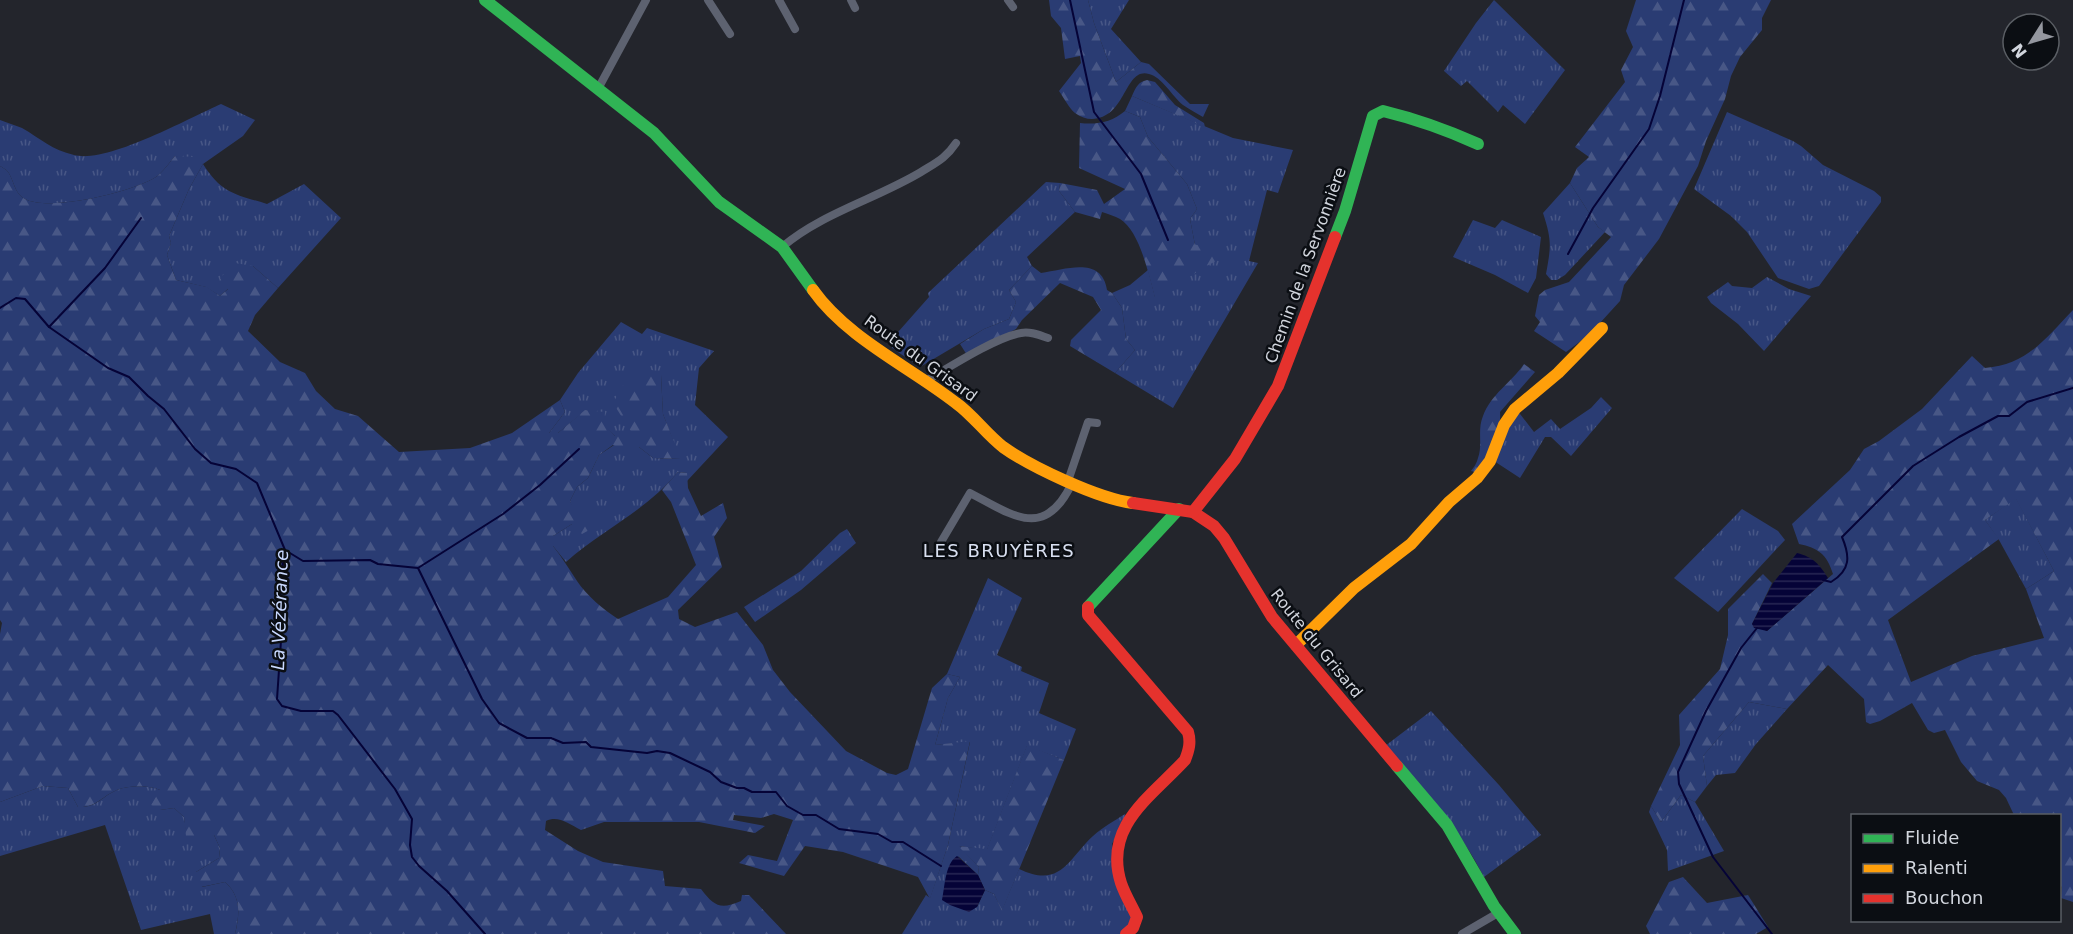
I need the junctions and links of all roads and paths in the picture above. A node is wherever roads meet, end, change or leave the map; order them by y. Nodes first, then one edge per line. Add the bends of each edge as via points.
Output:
1 (485, 0) edge
2 (646, 0) edge
3 (708, 0) edge
4 (778, 0) edge
5 (795, 29) dead end
6 (730, 34) dead end
7 (600, 87) junction
8 (956, 143) dead end
9 (1478, 144) dead end
10 (782, 247) junction
11 (1602, 328) dead end
12 (1048, 338) dead end
13 (924, 382) junction
14 (1097, 423) dead end
15 (1070, 482) junction
16 (1179, 509) junction
17 (1193, 512) junction
18 (941, 543) dead end
19 (1296, 645) junction
20 (1498, 913) junction
21 (1126, 934) edge
22 (1462, 934) edge
23 (1515, 934) edge

1 - 7 street, Route du Grisard
2 - 7 street
3 - 6 street
4 - 5 street
7 - 10 street, Route du Grisard via 654,134 720,202
8 - 10 street via 949,155 895,187 824,218
9 - 17 street, Chemin de la Servonnière via 1421,120 1383,111 1372,116 1348,200 1278,386 1235,459
10 - 13 street, Route du Grisard via 828,309
11 - 19 street via 1515,409 1490,461 1477,478 1411,544 1354,588
12 - 13 street via 1015,334
13 - 15 street, Route du Grisard via 957,403 1002,446
14 - 15 street via 1088,422
15 - 16 street, Route du Grisard via 1113,499
15 - 18 street via 1054,510 1031,519 1014,516 970,493
16 - 17 street, Route du Grisard
16 - 21 street via 1088,605 1088,615 1191,740 1185,760 1121,834 1116,850 1118,870 1137,917
17 - 19 street, Route du Grisard via 1224,538 1263,604
19 - 20 street, Route du Grisard via 1447,825
20 - 22 street
20 - 23 street, Route du Grisard

